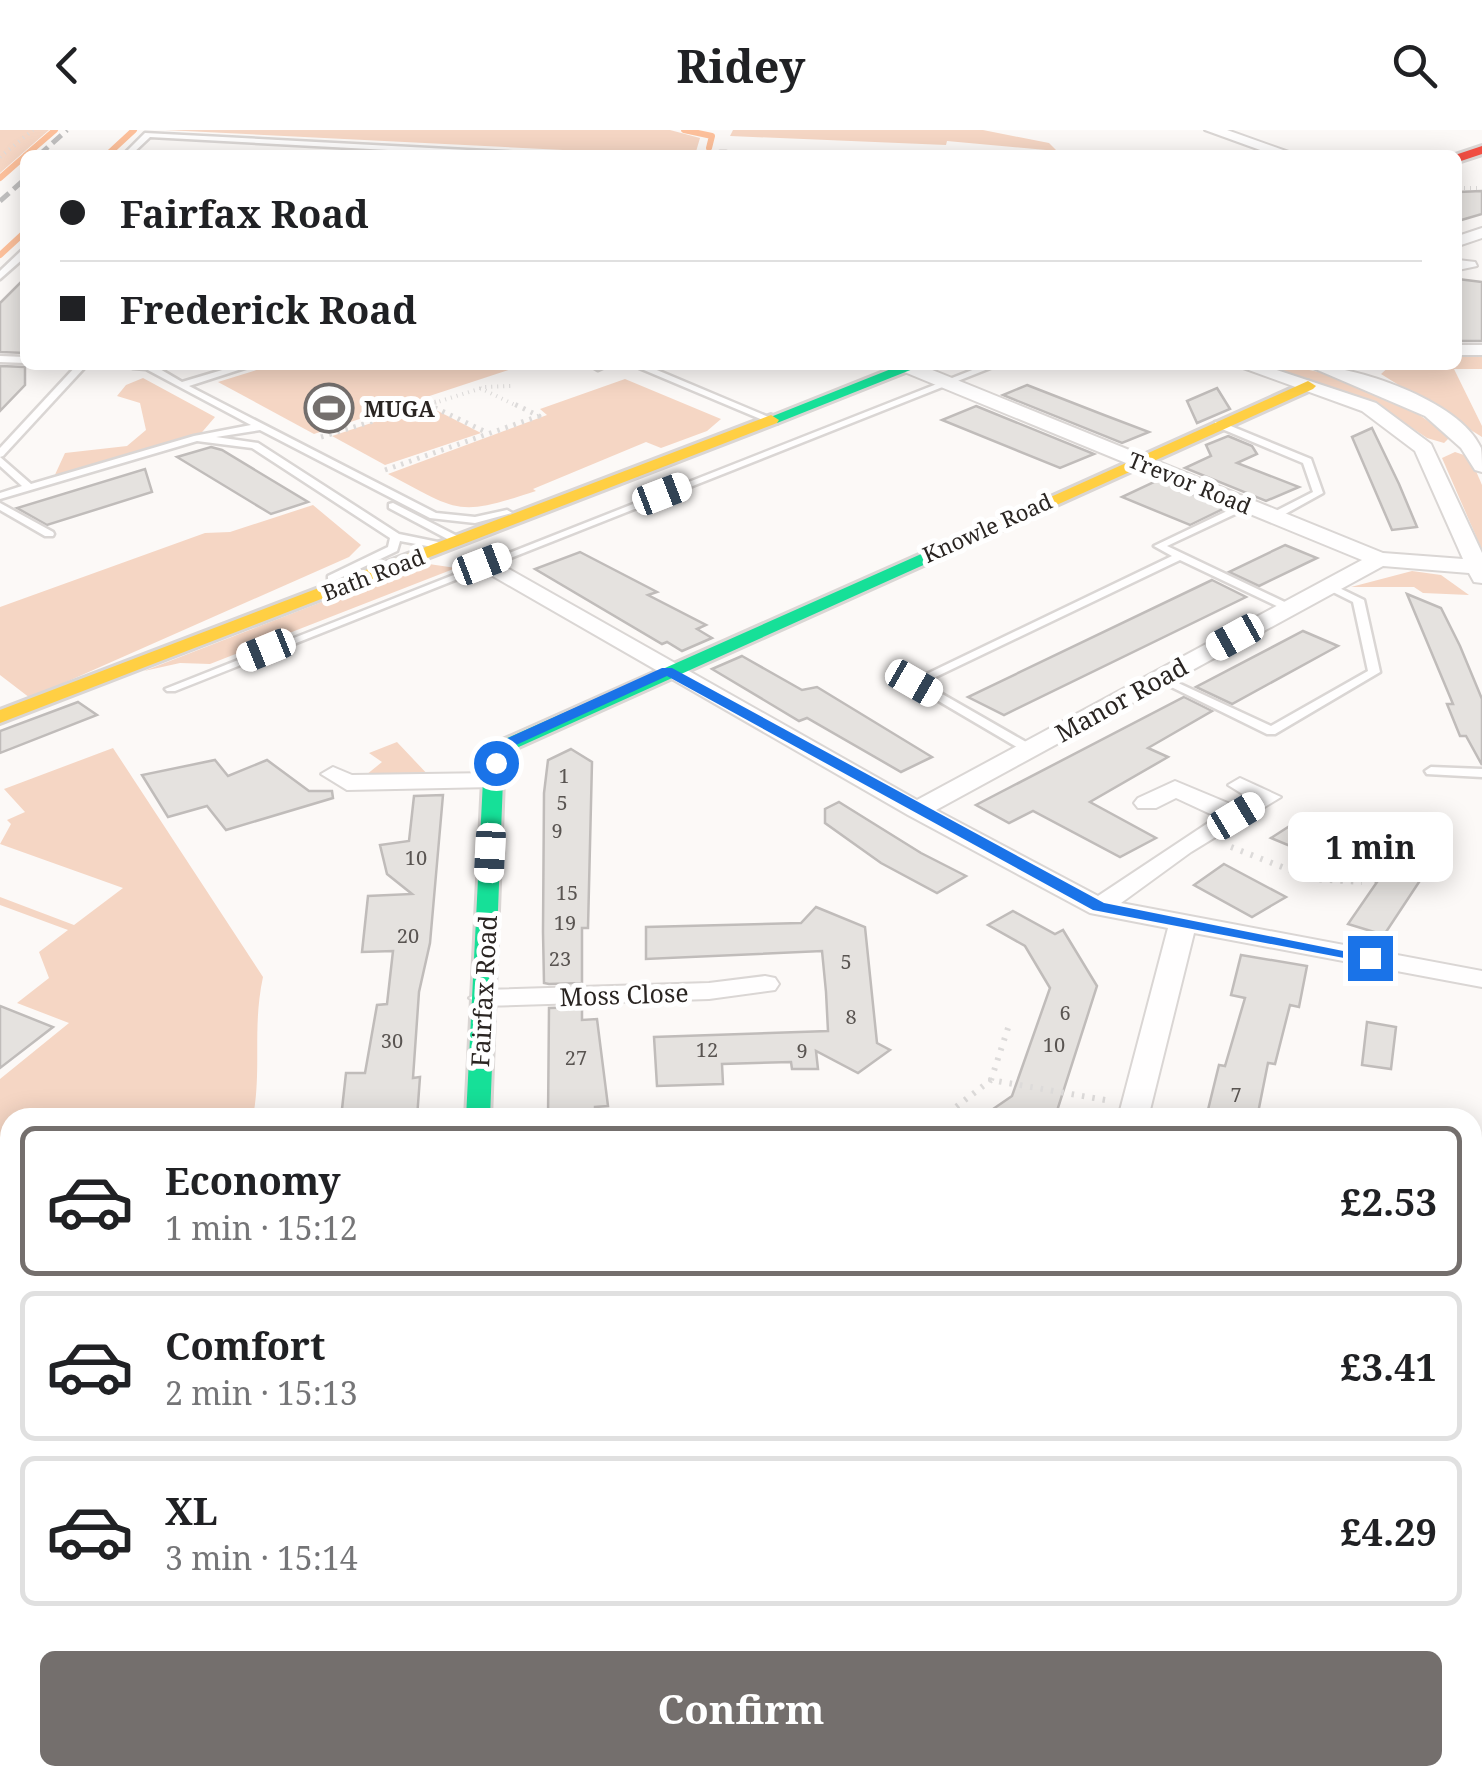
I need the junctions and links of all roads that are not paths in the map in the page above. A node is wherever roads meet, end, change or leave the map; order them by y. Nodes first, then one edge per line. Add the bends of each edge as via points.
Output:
1 (1212, 130) edge
2 (330, 141) junction
3 (132, 150) edge
4 (322, 150) edge
5 (455, 150) edge
6 (1274, 150) edge
7 (20, 258) edge
8 (0, 276) edge
9 (78, 370) edge
10 (156, 370) edge
11 (233, 370) edge
12 (648, 370) edge
13 (902, 370) edge
14 (921, 370) edge
15 (981, 370) edge
16 (1278, 370) edge
17 (1368, 370) edge
18 (1312, 375) edge
19 (1355, 377) junction
20 (949, 382) junction
21 (181, 386) junction
22 (773, 421) junction
23 (1218, 424) junction
24 (258, 427) junction
25 (197, 438) junction
26 (1471, 445) junction
27 (1424, 448) junction
28 (0, 457) edge
29 (1135, 460) junction
30 (1482, 466) edge
31 (340, 470) junction
32 (28, 487) junction
33 (321, 488) junction
34 (0, 496) edge
35 (562, 502) junction
36 (1246, 505) junction
37 (0, 506) edge
38 (1274, 516) junction
39 (49, 534) dead end
40 (396, 537) junction
41 (456, 542) junction
42 (1181, 556) junction
43 (1378, 559) junction
44 (482, 564) junction
45 (1480, 572) edge
46 (1329, 586) junction
47 (1289, 608) junction
48 (202, 639) junction
49 (667, 671) junction
50 (1159, 678) junction
51 (171, 689) dead end
52 (0, 717) edge
53 (1030, 749) junction
54 (1431, 771) dead end
55 (1482, 773) edge
56 (333, 774) dead end
57 (494, 780) junction
58 (1240, 785) dead end
59 (1268, 797) junction
60 (1147, 803) dead end
61 (1295, 807) dead end
62 (917, 810) junction
63 (1236, 816) junction
64 (1099, 907) junction
65 (1183, 924) junction
66 (1482, 979) edge
67 (766, 985) dead end
68 (483, 998) junction
69 (478, 1108) edge
70 (1136, 1108) edge

1 - 6 street
2 - 3 lane via 148,135
2 - 4 lane
2 - 5 lane
7 - 8 lane
9 - 28 lane
10 - 21 lane
11 - 21 lane
12 - 22 lane
13 - 22 street, Bath Road
14 - 20 street, Trevor Road
15 - 20 lane, Bath Road
16 - 18 street
17 - 19 street
18 - 19 street
18 - 23 street, Knowle Road
18 - 27 street
19 - 26 street via 1412,401
20 - 29 street, Trevor Road
20 - 44 lane, Bath Road
21 - 24 lane
22 - 35 street, Bath Road
23 - 29 street, Knowle Road
23 - 38 lane via 1308,460 1318,492
24 - 25 lane
24 - 31 lane
24 - 33 lane via 254,433 319,476
25 - 32 lane
25 - 33 lane via 254,444
26 - 27 street
26 - 30 street
27 - 45 street
28 - 32 lane
29 - 36 street, Trevor Road
29 - 49 street, Knowle Road
31 - 35 lane via 434,516 475,520
31 - 41 lane via 346,481
32 - 34 lane
33 - 40 lane
35 - 41 street, Bath Road
36 - 38 street, Trevor Road
36 - 42 lane via 1159,546
37 - 39 lane
38 - 43 street, Trevor Road
40 - 41 lane
40 - 48 lane via 393,549 216,622
41 - 48 street, Bath Road
42 - 47 lane
42 - 53 lane via 914,683
43 - 45 street, Trevor Road
43 - 46 street, Manor Road
44 - 49 street
44 - 51 lane, Bath Road
46 - 47 street, Manor Road
46 - 50 lane via 1358,600 1374,672 1271,731
47 - 50 street, Manor Road
48 - 52 street, Bath Road
49 - 57 street, Fairfax Road via 511,742 498,754
49 - 62 street
50 - 53 street, Manor Road
53 - 62 street, Manor Road
54 - 55 lane
56 - 57 street via 347,784
57 - 68 street, Fairfax Road
58 - 59 street
59 - 61 street
59 - 63 street
60 - 63 street via 1175,788
62 - 64 street
63 - 64 street
64 - 65 street
65 - 66 street
65 - 70 street
67 - 68 street, Moss Close
68 - 69 street, Fairfax Road

